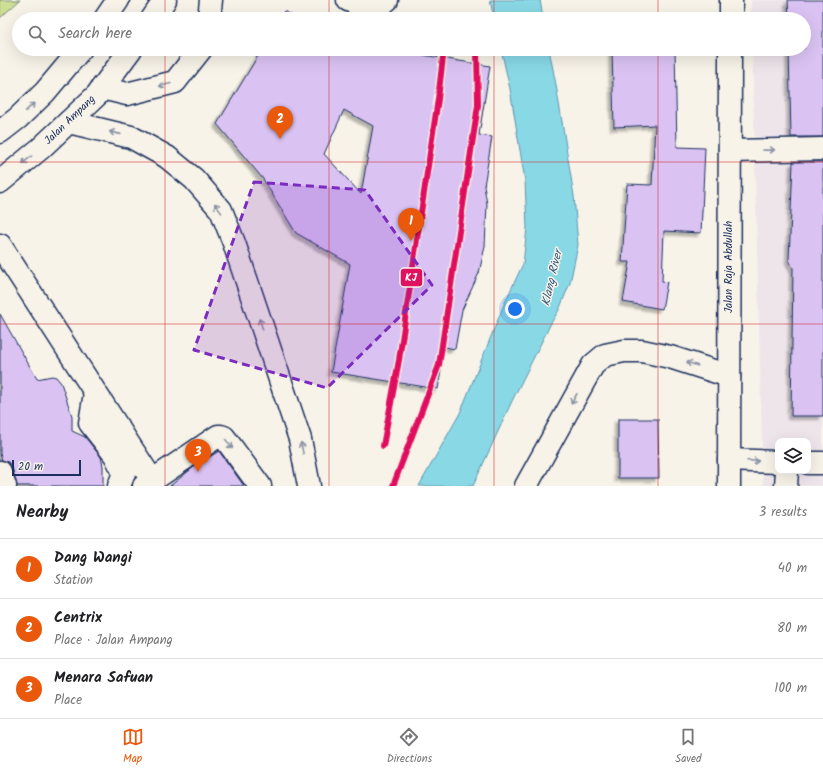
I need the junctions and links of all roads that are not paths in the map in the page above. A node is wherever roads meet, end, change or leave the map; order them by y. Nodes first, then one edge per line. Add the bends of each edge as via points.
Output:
1 (118, 0) edge
2 (165, 0) edge
3 (212, 0) edge
4 (348, 0) edge
5 (387, 0) edge
6 (731, 0) edge
7 (110, 12) edge
8 (157, 12) edge
9 (210, 12) edge
10 (730, 12) edge
11 (75, 56) edge
12 (126, 56) edge
13 (195, 56) edge
14 (730, 56) edge
15 (102, 88) junction
16 (69, 122) junction
17 (0, 132) edge
18 (823, 149) edge
19 (730, 151) junction
20 (0, 182) edge
21 (0, 245) edge
22 (729, 376) junction
23 (95, 393) junction
24 (729, 460) junction
25 (775, 462) edge
26 (811, 463) edge
27 (823, 463) edge
28 (0, 472) edge
29 (787, 474) edge
30 (148, 483) edge
31 (5, 486) edge
32 (119, 486) edge
33 (260, 486) edge
34 (309, 486) edge
35 (526, 486) edge
36 (729, 486) edge
37 (786, 486) edge

1 - 7 main road
2 - 8 main road
3 - 9 main road
4 - 5 main road via 371,9 381,6
6 - 10 main road
17 -> 11 main road via 45,92
12 - 15 main road, Jalan Ampang
13 -> 15 main road via 175,82 126,94
14 - 19 main road, Jalan Raja Abdullah
15 - 16 main road, Jalan Ampang
16 -> 20 main road, Jalan Ampang
34 -> 16 main road via 300,439 221,210 194,179 167,156 131,137
19 -> 18 main road
19 - 22 main road, Jalan Raja Abdullah
21 - 23 main road
22 - 24 main road, Jalan Raja Abdullah
22 -> 35 main road via 642,350 605,355 593,365
23 - 30 main road
23 - 32 main road via 89,429 114,455 124,473
24 -> 25 main road
24 - 36 main road, Jalan Raja Abdullah
26 - 27 main road
28 - 31 main road
29 - 37 main road
30 -> 33 main road via 221,436

